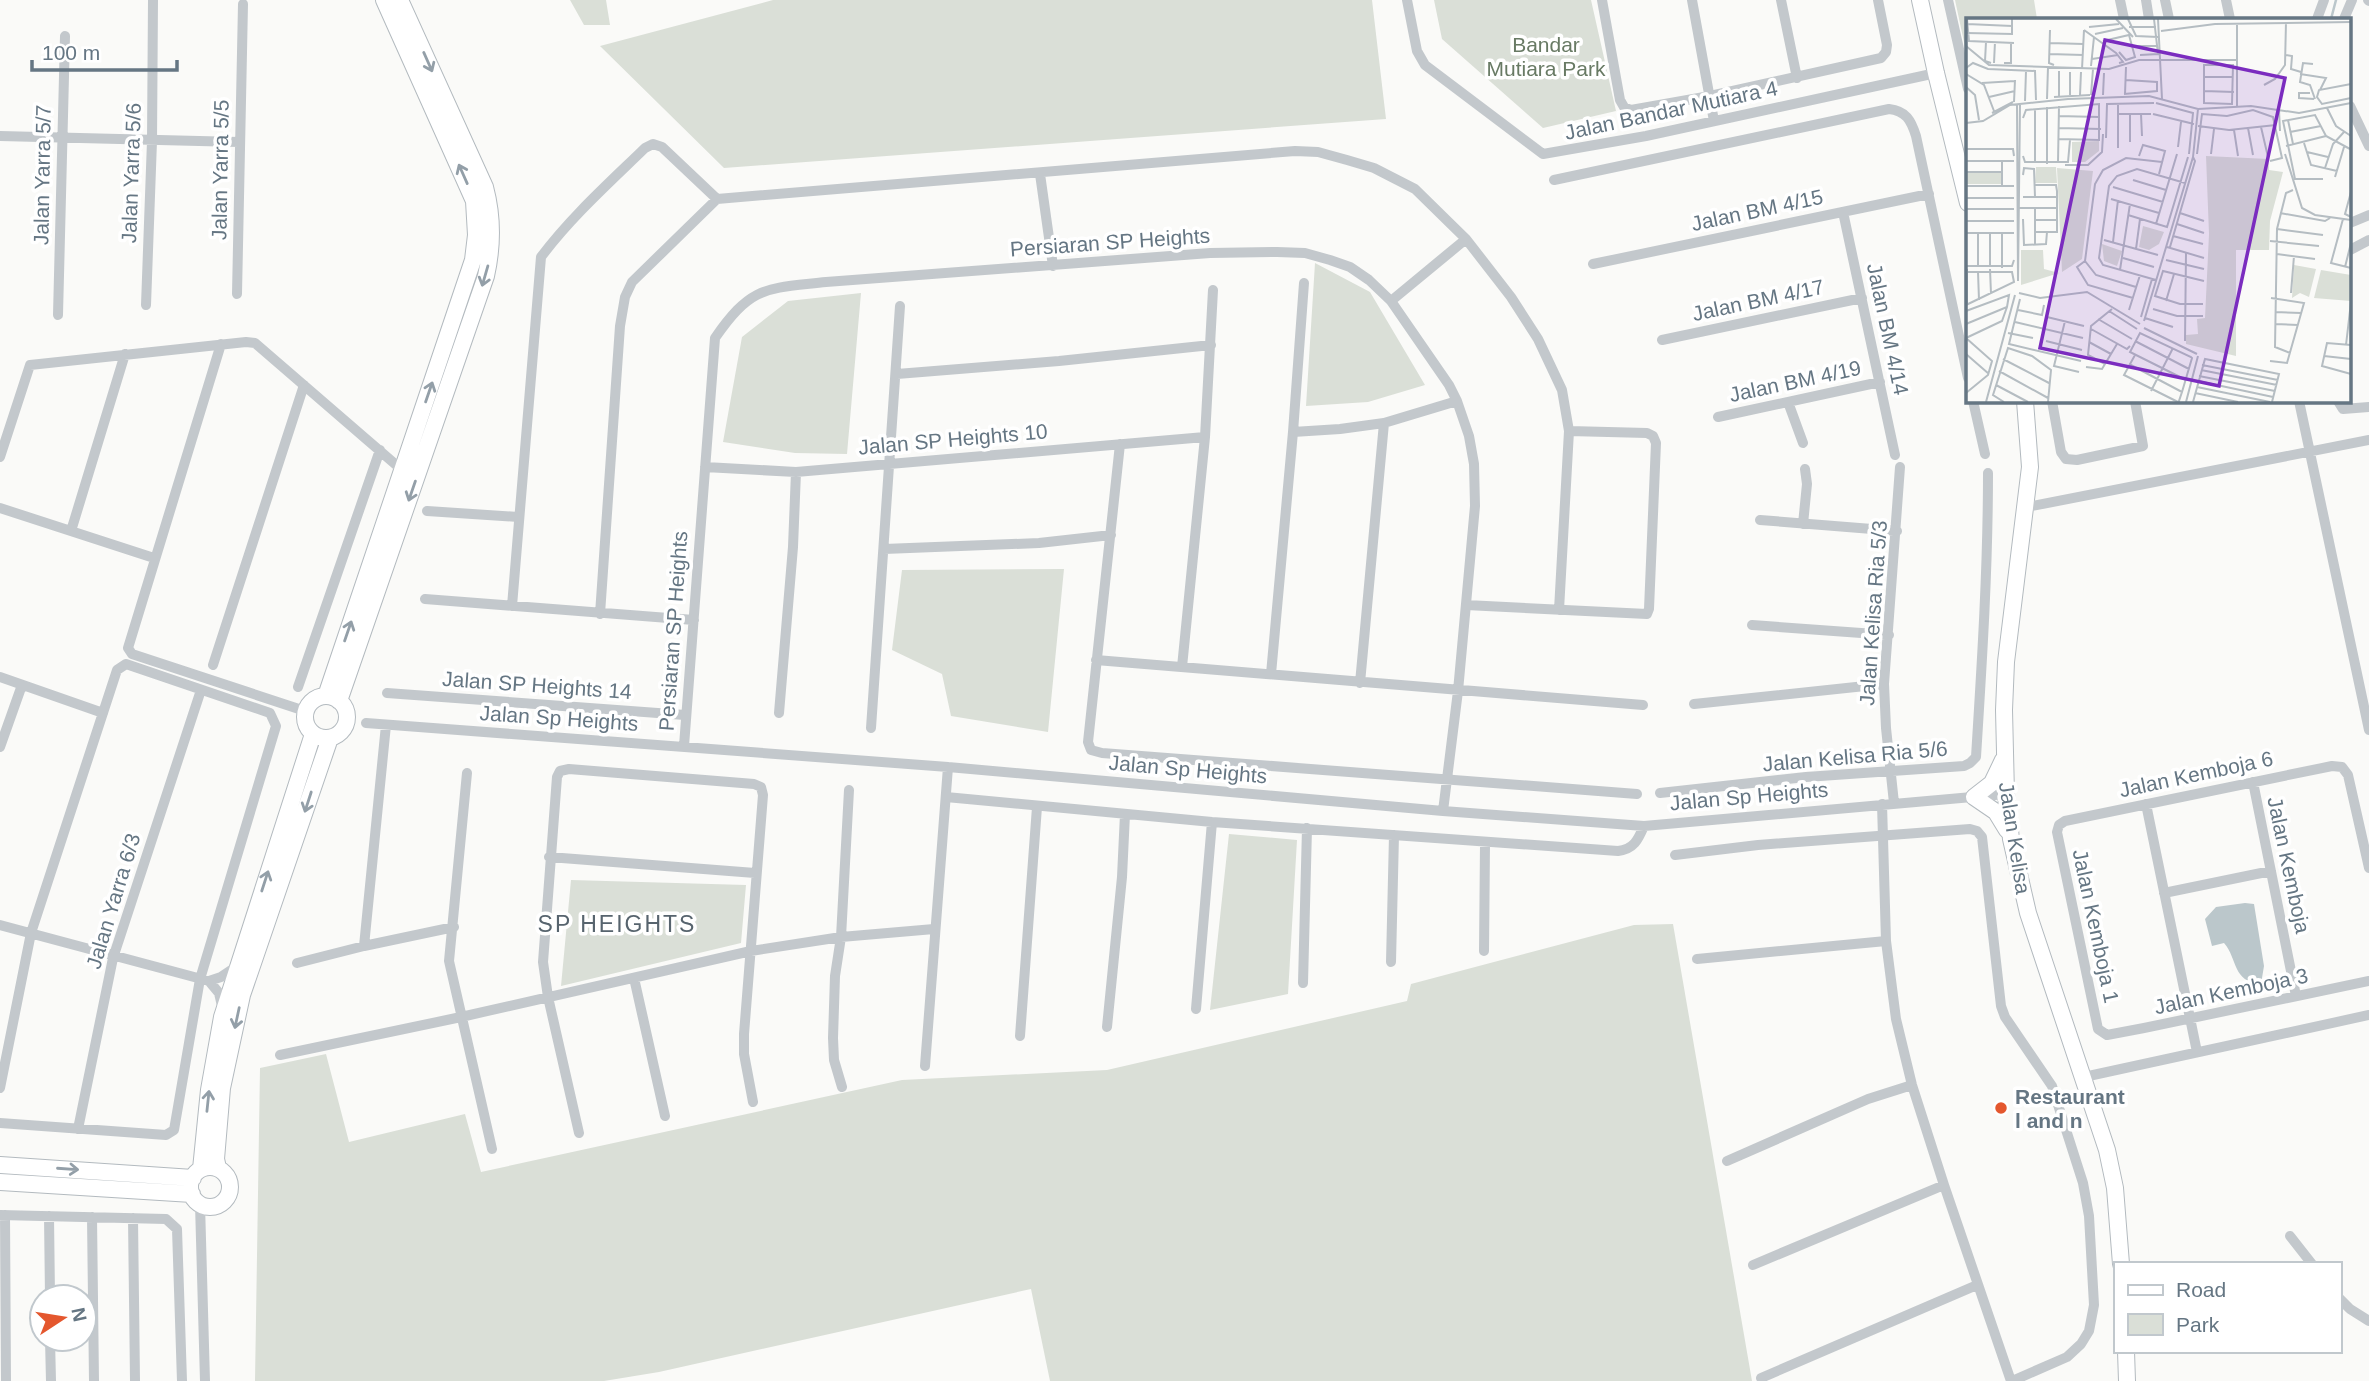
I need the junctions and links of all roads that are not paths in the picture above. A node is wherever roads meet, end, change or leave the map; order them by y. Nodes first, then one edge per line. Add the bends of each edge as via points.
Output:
1 (153, 0) edge
2 (384, 0) edge
3 (400, 0) edge
4 (1407, 0) edge
5 (1602, 0) edge
6 (1692, 0) edge
7 (1782, 0) edge
8 (1878, 0) edge
9 (1920, 0) edge
10 (1948, 0) edge
11 (2120, 0) edge
12 (2146, 0) edge
13 (2165, 0) edge
14 (2226, 0) edge
15 (2324, 0) edge
16 (2352, 0) edge
17 (243, 4) dead end
18 (2124, 18) edge
19 (2149, 18) edge
20 (2169, 18) edge
21 (2230, 18) edge
22 (2317, 18) edge
23 (2344, 18) edge
24 (65, 36) dead end
25 (1966, 68) edge
26 (1936, 73) junction
27 (1797, 78) junction
28 (1710, 96) junction
29 (2352, 110) edge
30 (1714, 121) junction
31 (1646, 135) junction
32 (0, 136) edge
33 (61, 138) junction
34 (152, 141) junction
35 (239, 142) junction
36 (2369, 146) edge
37 (1651, 159) junction
38 (1040, 174) junction
39 (1554, 180) dead end
40 (1928, 194) junction
41 (1966, 195) edge
42 (717, 199) junction
43 (1843, 212) junction
44 (2369, 215) edge
45 (2352, 222) edge
46 (1466, 239) junction
47 (2369, 240) edge
48 (2352, 249) edge
49 (1593, 264) dead end
50 (1053, 266) junction
51 (1304, 283) dead end
52 (1213, 290) dead end
53 (237, 294) dead end
54 (1862, 298) junction
55 (1391, 301) junction
56 (146, 305) dead end
57 (900, 306) dead end
58 (58, 315) dead end
59 (1662, 340) dead end
60 (220, 344) junction
61 (1211, 345) junction
62 (125, 354) junction
63 (1966, 369) edge
64 (897, 374) junction
65 (1880, 382) junction
66 (304, 385) junction
67 (1457, 401) junction
68 (1788, 402) junction
69 (1973, 402) edge
70 (2025, 402) edge
71 (2052, 402) edge
72 (2135, 402) edge
73 (2299, 402) edge
74 (2338, 402) edge
75 (2369, 407) edge
76 (1718, 417) dead end
77 (1384, 423) junction
78 (1569, 431) junction
79 (1293, 432) junction
80 (1205, 437) junction
81 (2369, 440) edge
82 (1804, 443) dead end
83 (1120, 444) junction
84 (380, 450) junction
85 (2309, 452) junction
86 (1984, 454) dead end
87 (1895, 455) dead end
88 (0, 457) edge
89 (890, 463) junction
90 (705, 467) junction
91 (1900, 467) dead end
92 (1805, 469) dead end
93 (402, 470) junction
94 (796, 472) junction
95 (1988, 473) dead end
96 (0, 508) edge
97 (2027, 508) junction
98 (427, 511) dead end
99 (518, 517) junction
100 (1760, 520) dead end
101 (1803, 524) junction
102 (71, 531) junction
103 (1897, 531) junction
104 (1111, 535) junction
105 (884, 550) junction
106 (154, 558) junction
107 (425, 599) dead end
108 (1466, 605) junction
109 (512, 606) junction
110 (1559, 610) junction
111 (600, 614) junction
112 (694, 620) junction
113 (1752, 625) dead end
114 (1889, 635) junction
115 (1097, 660) junction
116 (213, 665) dead end
117 (1182, 667) junction
118 (1271, 674) junction
119 (0, 677) edge
120 (1360, 683) junction
121 (1884, 684) junction
122 (22, 685) junction
123 (298, 687) dead end
124 (201, 690) junction
125 (1458, 691) junction
126 (387, 693) dead end
127 (333, 698) junction
128 (1694, 704) dead end
129 (1643, 705) dead end
130 (305, 711) junction
131 (103, 713) junction
132 (779, 713) dead end
133 (685, 715) junction
134 (366, 723) dead end
135 (386, 725) junction
136 (871, 728) dead end
137 (2369, 730) edge
138 (313, 734) junction
139 (330, 738) junction
140 (684, 746) junction
141 (0, 747) edge
142 (2004, 758) junction
143 (948, 767) junction
144 (1890, 772) junction
145 (467, 773) dead end
146 (1447, 778) junction
147 (2253, 782) junction
148 (849, 790) dead end
149 (1660, 793) dead end
150 (1637, 794) dead end
151 (2006, 794) junction
152 (946, 797) junction
153 (1974, 797) junction
154 (1894, 803) junction
155 (1882, 804) junction
156 (2146, 804) junction
157 (1037, 807) junction
158 (1443, 811) junction
159 (1125, 814) junction
160 (1212, 822) junction
161 (2059, 825) joint
162 (1644, 826) junction
163 (1307, 828) junction
164 (1394, 835) junction
165 (1882, 836) junction
166 (2011, 839) junction
167 (1485, 844) junction
168 (1675, 855) dead end
169 (549, 857) junction
170 (2369, 868) edge
171 (2270, 871) junction
172 (755, 873) junction
173 (2164, 893) junction
174 (0, 925) edge
175 (454, 928) junction
176 (934, 929) junction
177 (31, 933) junction
178 (841, 937) junction
179 (1886, 941) junction
180 (365, 946) junction
181 (751, 951) junction
182 (1484, 951) dead end
183 (114, 956) junction
184 (1697, 959) dead end
185 (1391, 962) dead end
186 (297, 964) dead end
187 (236, 967) junction
188 (634, 978) junction
189 (204, 980) junction
190 (2369, 981) edge
191 (1303, 983) dead end
192 (2296, 996) junction
193 (548, 997) junction
194 (1196, 1009) dead end
195 (223, 1010) junction
196 (2369, 1014) edge
197 (461, 1017) junction
198 (2190, 1018) junction
199 (1107, 1027) dead end
200 (2102, 1033) joint
201 (1020, 1036) dead end
202 (2197, 1052) junction
203 (280, 1055) dead end
204 (925, 1066) dead end
205 (2084, 1077) junction
206 (1912, 1085) junction
207 (842, 1087) dead end
208 (0, 1088) edge
209 (753, 1102) dead end
210 (665, 1116) dead end
211 (0, 1123) edge
212 (78, 1129) junction
213 (579, 1133) dead end
214 (492, 1149) dead end
215 (1727, 1161) dead end
216 (0, 1165) edge
217 (0, 1182) edge
218 (201, 1183) junction
219 (1944, 1185) junction
220 (3, 1215) edge
221 (49, 1216) junction
222 (92, 1217) junction
223 (133, 1218) junction
224 (2290, 1236) dead end
225 (2122, 1262) edge
226 (2310, 1262) edge
227 (1754, 1265) dead end
228 (50, 1283) edge
229 (1977, 1285) junction
230 (2341, 1300) edge
231 (2369, 1321) edge
232 (51, 1353) edge
233 (2126, 1353) edge
234 (1761, 1378) dead end
235 (6, 1381) edge
236 (51, 1381) edge
237 (94, 1381) edge
238 (135, 1381) edge
239 (182, 1381) edge
240 (205, 1381) edge
241 (2012, 1381) edge
242 (2127, 1381) edge

1 - 34 street, Jalan Yarra 5/6
93 -> 2 street via 473,260 476,234 474,201
3 -> 127 street via 485,187 492,213 490,256 482,289
4 - 31 street, Jalan Bandar Mutiara 4 via 1417,51 1426,65 1543,154
5 - 28 street via 1624,107 1631,110
6 - 28 street
7 - 27 street
8 - 27 street via 1887,45 1881,58
9 - 26 street
10 - 25 street
11 - 18 street
12 - 19 street
13 - 20 street
14 - 21 street
15 - 22 street
16 - 23 street
17 - 35 street, Jalan Yarra 5/5
24 - 33 street, Jalan Yarra 5/7
26 - 30 street, Jalan Bandar Mutiara 4
26 - 41 street
27 - 28 street
28 - 30 street
29 - 36 street
30 - 31 street, Jalan Bandar Mutiara 4
31 - 37 street
32 - 33 street
33 - 34 street
33 - 58 street, Jalan Yarra 5/7
34 - 35 street
34 - 56 street, Jalan Yarra 5/6
35 - 53 street, Jalan Yarra 5/5
37 - 39 street
37 - 40 street via 1889,109 1905,114 1912,124
38 - 42 street
38 - 46 street via 1318,152 1374,169 1415,189
38 - 50 street
40 - 43 street, Jalan BM 4/15
40 - 63 street
42 - 99 street via 662,147 653,145 556,236 541,257
42 - 111 street via 632,282 625,297
43 - 49 street, Jalan BM 4/15
43 - 54 street, Jalan BM 4/14
44 - 45 street
46 - 55 street
46 - 78 street via 1538,339 1562,390
47 - 48 street
50 - 55 street, Persiaran SP Heights via 1210,253 1305,253 1350,267
50 - 90 street, Persiaran SP Heights via 826,282 756,293 715,338
51 - 79 street
52 - 61 street
54 - 59 street, Jalan BM 4/17
54 - 65 street, Jalan BM 4/14
55 - 67 street, Persiaran SP Heights
57 - 64 street
60 - 62 street
60 - 66 street via 255,343
60 - 106 street
61 - 64 street
61 - 80 street
62 - 88 street via 30,365
62 - 102 street
64 - 89 street
65 - 68 street, Jalan BM 4/19
65 - 87 street, Jalan BM 4/14
66 - 84 street
66 - 116 street
67 - 77 street
67 - 108 street, Persiaran SP Heights via 1474,464
68 - 76 street, Jalan BM 4/19
68 - 82 street
69 - 86 street
70 - 97 street, Jalan Kelisa via 2030,467
71 - 72 street via 2061,452 2066,459 2077,460 2143,446
73 - 85 street
74 - 75 street via 2343,409
77 - 79 street
77 - 120 street
78 - 110 street
78 - 110 street via 1653,436 1649,609 1647,614
79 - 118 street
80 - 83 street, Jalan SP Heights 10
80 - 117 street
81 - 85 street
83 - 89 street, Jalan SP Heights 10
83 - 104 street
84 - 93 street
84 - 123 street
85 - 97 street
85 - 137 street
89 - 94 street, Jalan SP Heights 10
89 - 105 street
90 - 94 street, Jalan SP Heights 10
90 - 112 street, Persiaran SP Heights
91 - 103 street, Jalan Kelisa Ria 5/3
92 - 101 street
127 -> 93 street
94 - 132 street
95 - 144 street, Jalan Kelisa Ria 5/6 via 1976,757 1964,766
96 - 102 street
97 - 142 street, Jalan Kelisa via 2006,662
98 - 99 street
99 - 109 street
100 - 101 street
101 - 103 street
102 - 106 street
103 - 114 street, Jalan Kelisa Ria 5/3
104 - 105 street
104 - 115 street
105 - 136 street
106 - 130 street via 129,640 132,654
107 - 109 street
108 - 110 street
108 - 125 street, Persiaran SP Heights
109 - 111 street
111 - 112 street
112 - 133 street, Persiaran SP Heights
113 - 114 street
114 - 121 street, Jalan Kelisa Ria 5/3
115 - 117 street
115 - 146 street via 1088,742 1091,750
117 - 118 street
118 - 120 street
119 - 122 street
120 - 125 street
121 - 128 street
121 - 144 street, Jalan Kelisa Ria 5/3
122 - 131 street
122 - 141 street
124 - 131 street via 126,664 117,670
124 - 183 street, Jalan Yarra 6/3
124 - 189 street via 270,713 276,726
125 - 129 street
125 - 146 street, Persiaran SP Heights
126 - 133 street, Jalan SP Heights 14
127 - 130 street via 314,699
127 - 139 street via 344,706 346,721 339,734
130 - 138 street via 305,723
131 - 177 street
133 - 140 street, Persiaran SP Heights
134 - 135 street, Jalan Sp Heights
135 - 140 street, Jalan Sp Heights
135 - 180 street
138 - 139 street
187 -> 138 street
139 -> 218 street via 242,995 222,1088 216,1159
140 - 143 street, Jalan Sp Heights
142 - 151 street, Jalan Kelisa
142 - 153 street via 1992,783
143 - 152 street
143 - 158 street, Jalan Sp Heights
144 - 149 street, Jalan Kelisa Ria 5/6
144 - 154 street, Jalan Kelisa Ria 5/3
145 - 175 street
146 - 150 street
146 - 158 street, Persiaran SP Heights
147 - 156 street, Jalan Kemboja 6
147 - 170 street, Jalan Kemboja 6 via 2342,767 2348,775
147 - 171 street, Jalan Kemboja
148 - 178 street
151 - 153 street, Jalan Sp Heights
151 - 166 street, Jalan Kelisa
152 - 157 street
152 - 176 street
153 - 154 street, Jalan Sp Heights
153 - 166 street via 1996,811
154 - 155 street, Jalan Sp Heights
155 - 162 street, Jalan Sp Heights
155 - 165 street
156 - 161 street, Jalan Kemboja 6
156 - 173 street
157 - 159 street
157 - 201 street
158 - 162 street, Jalan Sp Heights
159 - 160 street
159 - 199 street
160 - 163 street
160 - 194 street
161 - 200 street, Jalan Kemboja 1
162 - 167 street via 1628,850
163 - 164 street
163 - 191 street
164 - 167 street
164 - 185 street
165 - 168 street
165 - 179 street
165 - 241 street via 1969,829 1982,837 2002,1012 2052,1086 2085,1191 2094,1305 2089,1331 2067,1357
166 - 205 street, Jalan Kelisa via 2028,912
167 - 182 street
169 - 172 street
169 - 172 street via 556,777 560,771 580,769 761,788
169 - 193 street via 543,962
171 - 173 street
171 - 192 street, Jalan Kemboja
172 - 181 street
173 - 198 street
174 - 177 street
175 - 180 street
175 - 197 street via 450,961
176 - 178 street
176 - 204 street
177 - 183 street
177 - 208 street
178 - 181 street
178 - 207 street via 833,1038
179 - 184 street
179 - 206 street via 1896,1019
180 - 186 street
181 - 188 street
181 - 209 street via 744,1054
183 - 189 street
183 - 212 street, Jalan Yarra 6/3
187 - 189 street via 221,977
187 - 195 street
188 - 193 street
188 - 210 street
189 - 195 street via 219,993
189 - 212 street via 174,1130 166,1135
190 - 192 street, Jalan Kemboja 3
192 - 198 street, Jalan Kemboja 3
193 - 197 street
193 - 213 street
218 -> 195 street via 209,1090
196 - 202 street
197 - 203 street
197 - 214 street
198 - 200 street, Jalan Kemboja 3
198 - 202 street
202 - 205 street
205 - 225 street, Jalan Kelisa via 2112,1173
206 - 215 street via 1868,1099
206 - 219 street
211 - 212 street
216 -> 218 street
217 - 218 street
218 - 240 street
219 - 227 street
219 - 229 street
220 - 221 street
220 - 235 street
221 - 222 street
221 - 228 street
222 - 223 street
222 - 237 street
223 - 238 street
223 - 239 street via 166,1219 177,1229
224 - 226 street
229 - 234 street
229 - 241 street
230 - 231 street
232 - 236 street
233 - 242 street

